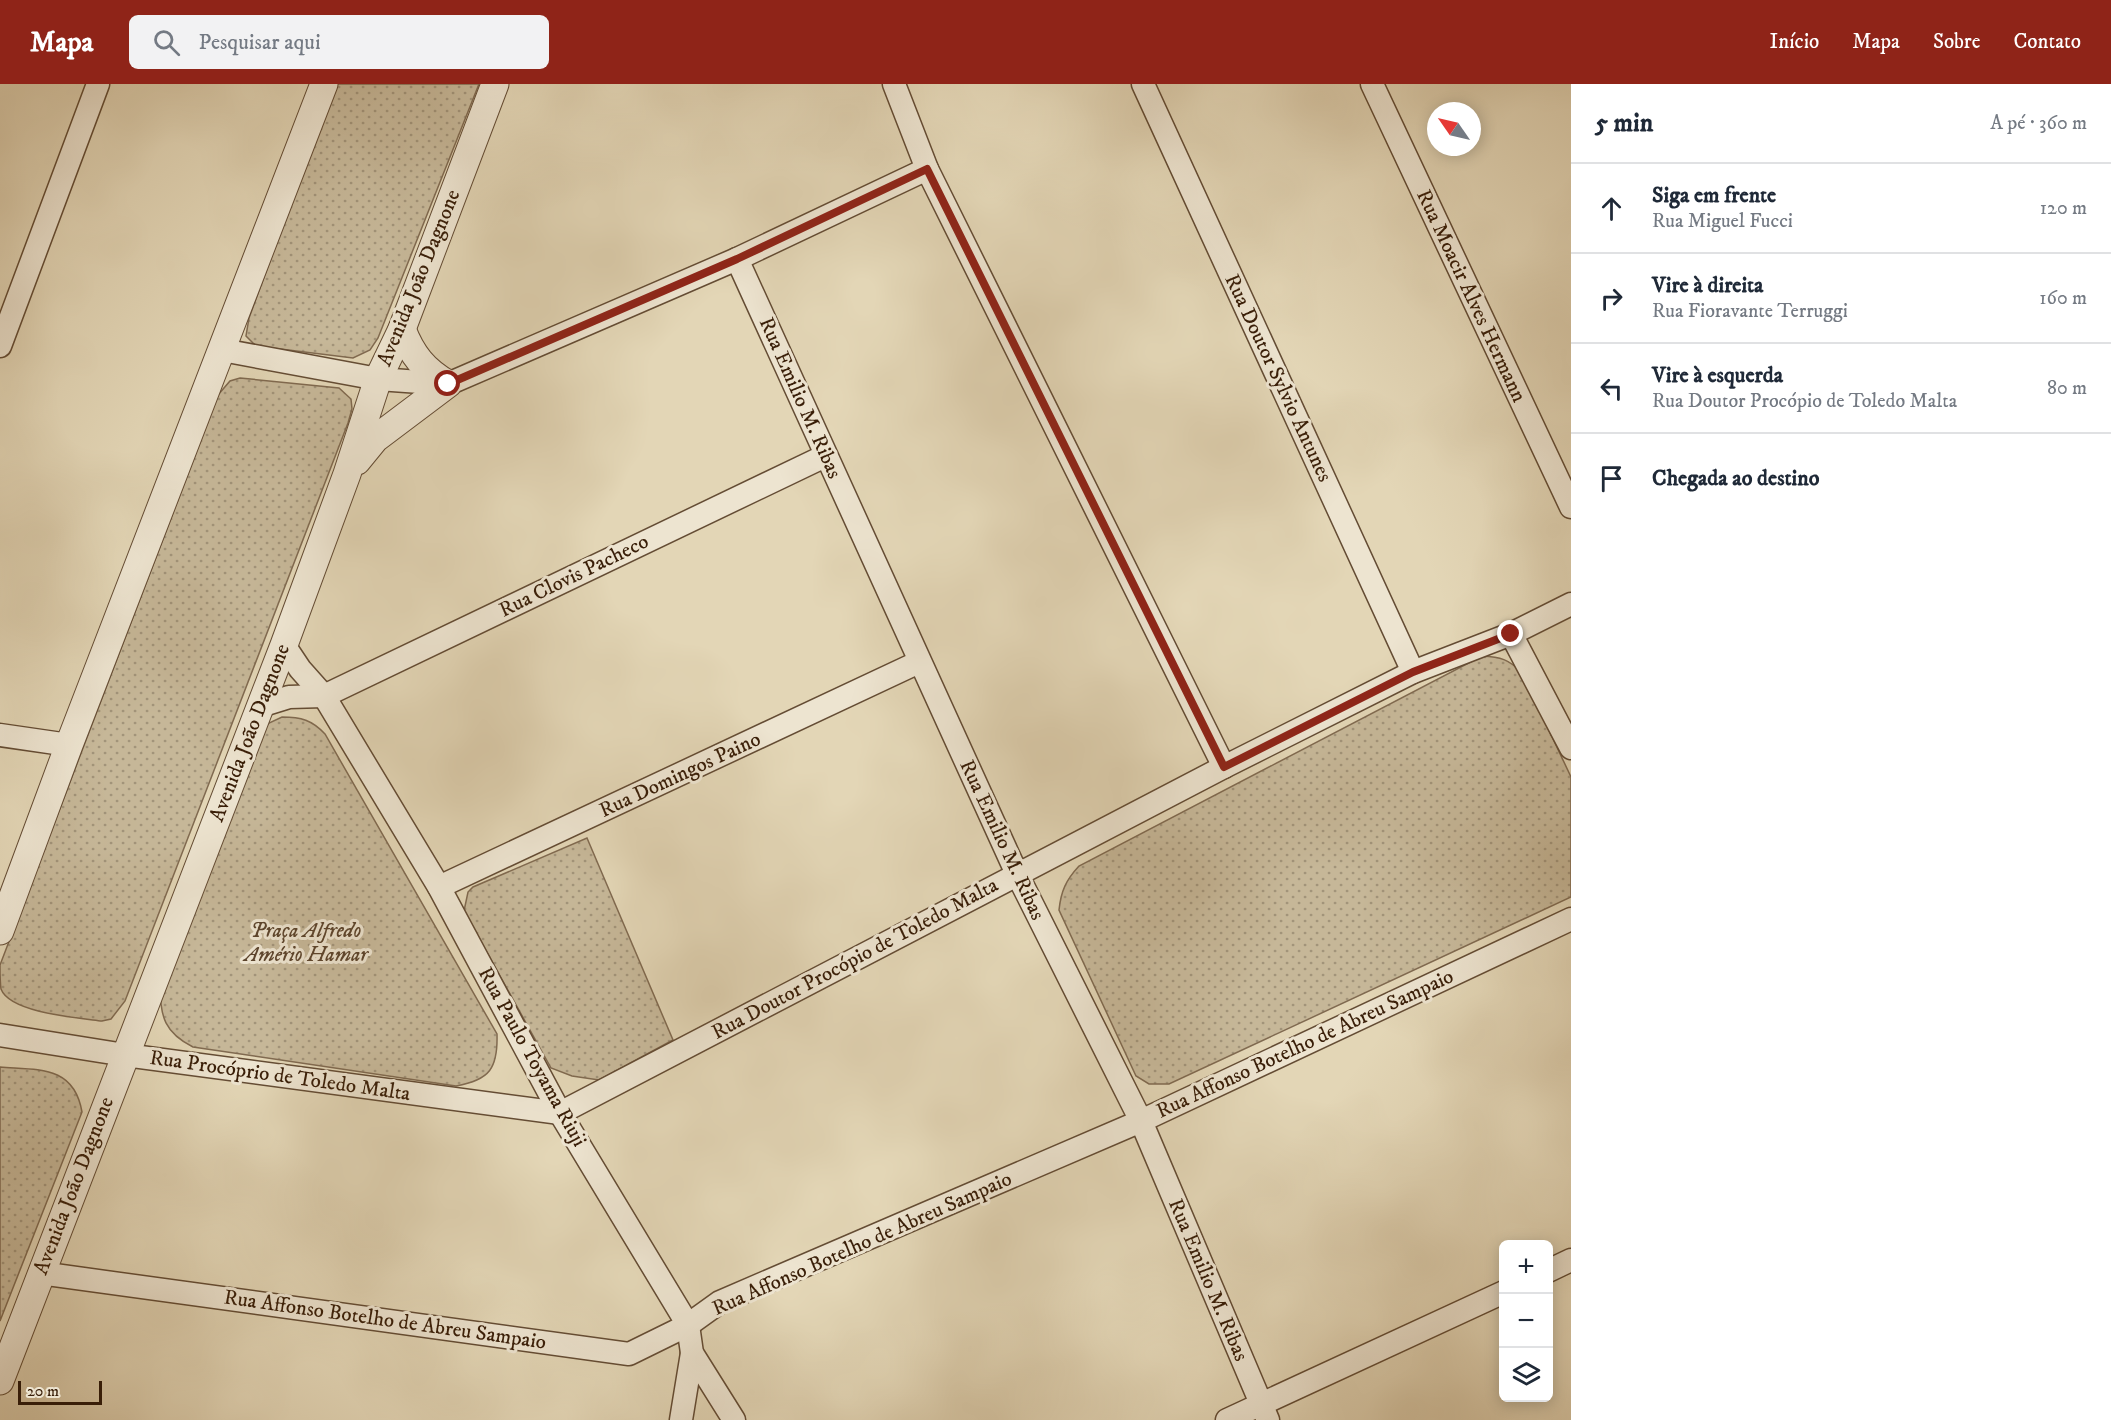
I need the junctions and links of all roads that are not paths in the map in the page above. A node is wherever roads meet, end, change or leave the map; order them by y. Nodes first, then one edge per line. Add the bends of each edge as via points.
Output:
1 (98, 84) edge
2 (324, 84) edge
3 (495, 84) edge
4 (894, 84) edge
5 (1143, 84) edge
6 (1372, 84) edge
7 (927, 169) junction
8 (737, 259) junction
9 (402, 329) junction
10 (0, 346) edge
11 (222, 350) junction
12 (378, 379) junction
13 (448, 384) junction
14 (825, 456) junction
15 (347, 474) junction
16 (1571, 507) edge
17 (1571, 603) edge
18 (1511, 634) junction
19 (284, 645) junction
20 (919, 662) junction
21 (1413, 672) junction
22 (324, 696) junction
23 (260, 706) junction
24 (0, 735) edge
25 (69, 745) junction
26 (1571, 748) edge
27 (1224, 767) junction
28 (1017, 874) junction
29 (439, 887) junction
30 (1571, 919) edge
31 (0, 931) edge
32 (0, 1035) edge
33 (125, 1055) junction
34 (560, 1113) junction
35 (1141, 1121) junction
36 (1571, 1260) edge
37 (1553, 1269) edge
38 (40, 1273) junction
39 (1499, 1294) edge
40 (688, 1325) junction
41 (692, 1353) junction
42 (0, 1381) edge
43 (1265, 1413) edge
44 (681, 1420) edge
45 (734, 1420) edge
46 (1227, 1420) edge

1 - 10 street
2 - 11 street
3 - 9 street, Avenida João Dagnone
4 - 7 street
5 - 21 street, Rua Doutor Sylvio Antunes
6 - 16 street, Rua Moacir Alves Hermann
7 - 8 street
7 - 27 street
8 - 13 street
8 - 14 street, Rua Emilio M. Ribas
9 - 12 street, Avenida João Dagnone
9 - 13 street via 410,350 428,373
11 - 12 street
11 - 25 street
12 - 13 street
12 - 15 street, Avenida João Dagnone
13 - 15 street via 375,439
14 - 20 street, Rua Emilio M. Ribas
14 - 22 street, Rua Clovis Pacheco
15 - 19 street, Avenida João Dagnone
17 - 18 street, Rua Doutor Procópio de Toledo Malta
18 - 21 street, Rua Doutor Procópio de Toledo Malta
18 - 26 street
19 - 22 street, Rua Paulo Toyama Riuji
19 - 23 street, Avenida João Dagnone
20 - 28 street, Rua Emilio M. Ribas
20 - 29 street, Rua Domingos Paino
21 - 27 street, Rua Doutor Procópio de Toledo Malta
22 - 23 street via 289,697
22 - 29 street, Rua Paulo Toyama Riuji
23 - 33 street, Avenida João Dagnone
24 - 25 street
25 - 31 street
27 - 28 street, Rua Doutor Procópio de Toledo Malta
28 - 34 street, Rua Doutor Procópio de Toledo Malta
28 - 35 street, Rua Emilio M. Ribas
29 - 34 street, Rua Paulo Toyama Riuji
30 - 35 street, Rua Affonso Botelho de Abreu Sampaio
32 - 33 street, Rua Procóprio de Toledo Malta
33 - 34 street, Rua Procóprio de Toledo Malta
33 - 38 street, Avenida João Dagnone
34 - 40 street, Rua Paulo Toyama Riuji
35 - 40 street, Rua Affonso Botelho de Abreu Sampaio via 720,1302
35 - 43 street, Rua Emilio M. Ribas
36 - 37 street
38 - 40 street, Rua Affonso Botelho de Abreu Sampaio via 629,1354
38 - 42 street, Avenida João Dagnone
39 - 43 street
40 - 41 street, Rua Paulo Toyama Riuji
41 - 44 street
41 - 45 street, Rua Paulo Toyama Riuji
43 - 46 street

